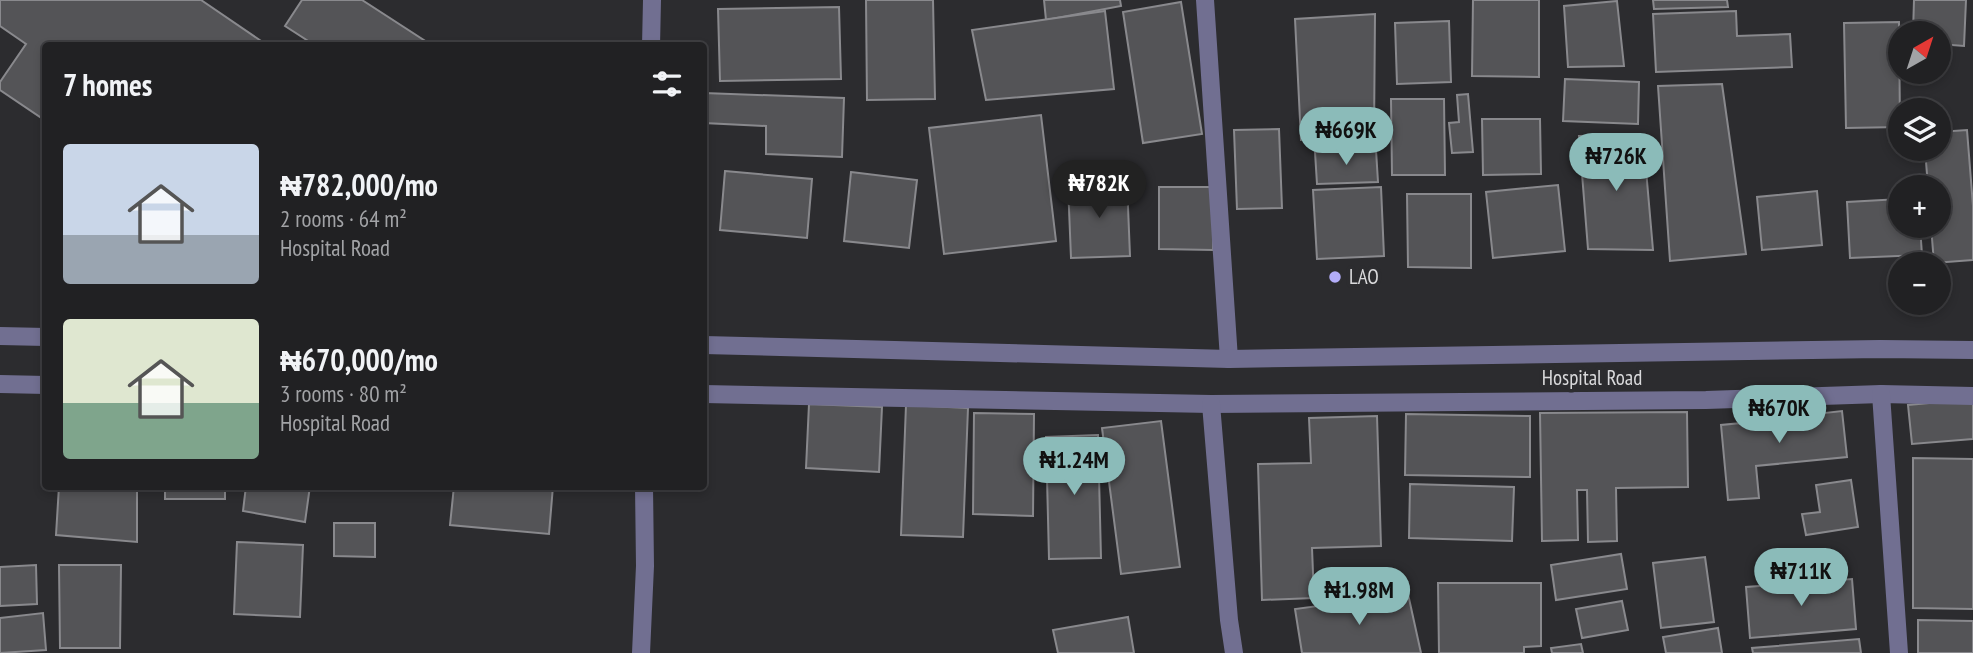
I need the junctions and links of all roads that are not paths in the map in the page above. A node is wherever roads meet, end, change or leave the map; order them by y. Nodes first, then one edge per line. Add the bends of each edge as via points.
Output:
1 (652, 0) edge
2 (1205, 0) edge
3 (651, 42) edge
4 (0, 336) edge
5 (42, 337) edge
6 (707, 345) edge
7 (1973, 350) edge
8 (1221, 359) junction
9 (0, 384) edge
10 (42, 385) edge
11 (707, 394) edge
12 (1881, 394) junction
13 (1973, 396) edge
14 (1211, 404) junction
15 (644, 490) edge
16 (641, 653) edge
17 (1234, 653) edge
18 (1899, 653) edge

1 - 3 street
2 - 8 street
4 - 5 street
6 - 8 street, Hospital Road
7 - 8 street, Hospital Road
9 - 10 street
11 - 14 street, Hospital Road
12 - 13 street, Hospital Road
12 - 14 street, Hospital Road
12 - 18 street
14 - 17 street
15 - 16 street

